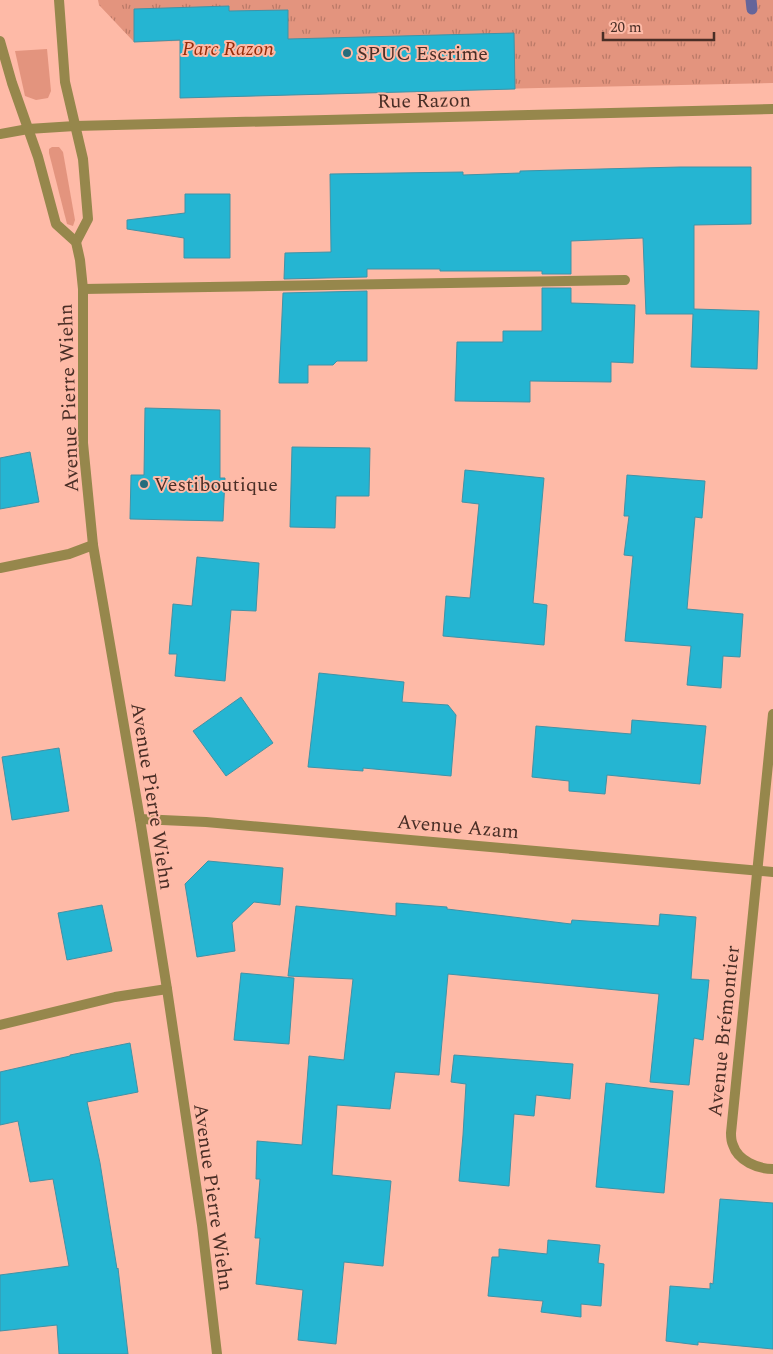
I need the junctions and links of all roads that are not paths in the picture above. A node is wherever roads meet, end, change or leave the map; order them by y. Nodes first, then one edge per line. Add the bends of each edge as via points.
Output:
1 (59, 0) edge
2 (0, 41) edge
3 (773, 109) edge
4 (75, 126) junction
5 (28, 129) junction
6 (0, 134) edge
7 (76, 242) junction
8 (625, 280) dead end
9 (83, 289) junction
10 (92, 545) junction
11 (0, 568) edge
12 (773, 714) edge
13 (140, 819) junction
14 (757, 870) junction
15 (773, 872) edge
16 (166, 989) junction
17 (0, 1024) edge
18 (773, 1169) edge
19 (217, 1354) edge

1 - 4 street via 65,82
2 - 5 street
3 - 4 street, Rue Razon
4 - 5 street, Rue Razon
4 - 7 street via 83,159 88,219
5 - 6 street, Rue Razon
5 - 7 street via 56,224
7 - 9 street, Avenue Pierre Wiehn
8 - 9 street
9 - 10 street, Avenue Pierre Wiehn via 83,442
10 - 11 street via 69,554
10 - 13 street, Avenue Pierre Wiehn
12 - 14 street, Avenue Brémontier
13 - 14 street, Avenue Azam
13 - 16 street, Avenue Pierre Wiehn
14 - 15 street, Avenue Azam
14 - 18 street, Avenue Brémontier via 731,1133 733,1146 740,1156 764,1169
16 - 17 street
16 - 19 street, Avenue Pierre Wiehn via 202,1225

